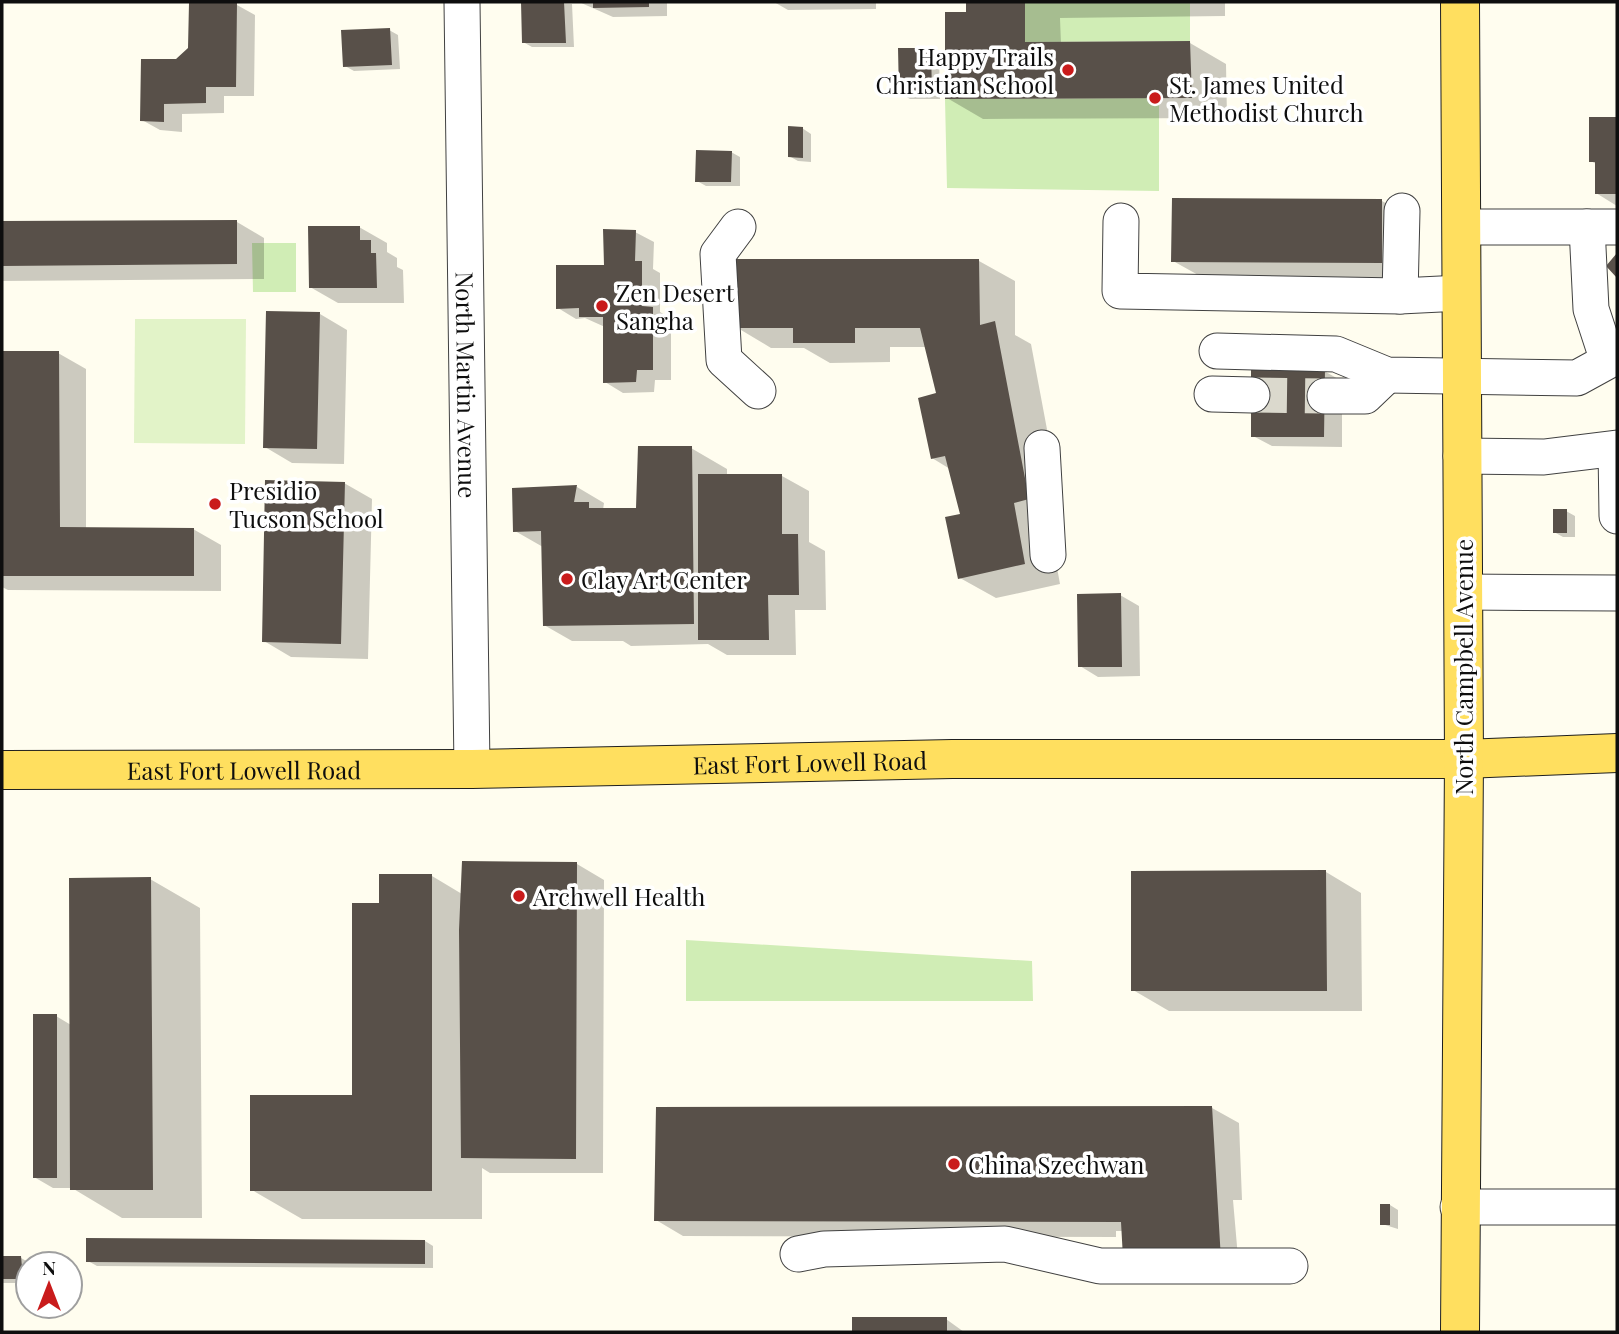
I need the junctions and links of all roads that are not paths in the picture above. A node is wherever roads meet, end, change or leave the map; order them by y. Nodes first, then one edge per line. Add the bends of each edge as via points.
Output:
1 (462, 2) edge
2 (1460, 2) edge
3 (1402, 211) dead end
4 (1121, 221) dead end
5 (738, 227) dead end
6 (1461, 227) junction
7 (1602, 227) edge
8 (1461, 293) junction
9 (1400, 296) junction
10 (1217, 351) dead end
11 (1387, 375) junction
12 (1461, 377) junction
13 (758, 391) dead end
14 (1212, 394) dead end
15 (1252, 395) tunnel mouth
16 (1325, 396) tunnel mouth
17 (1042, 448) dead end
18 (1617, 449) edge
19 (1461, 456) junction
20 (1617, 516) edge
21 (1048, 555) dead end
22 (1463, 592) junction
23 (1617, 593) edge
24 (1617, 753) edge
25 (1464, 759) junction
26 (472, 769) junction
27 (2, 770) edge
28 (1458, 1207) junction
29 (1617, 1207) edge
30 (797, 1254) dead end
31 (1290, 1266) dead end
32 (1460, 1332) edge

1 - 26 street, North Martin Avenue
2 - 6 main road, North Campbell Avenue
3 - 9 street
4 - 9 street via 1120,291
5 - 13 street via 718,254 724,360
6 - 7 street
6 - 8 main road, North Campbell Avenue
7 - 12 street via 1591,309 1608,361 1577,378
8 - 9 street
8 - 12 main road, North Campbell Avenue
10 - 11 street via 1336,354
11 - 12 street
11 - 16 street via 1365,396
12 - 19 main road, North Campbell Avenue
14 - 15 street
17 - 21 street
18 - 19 street via 1544,457
18 - 20 street
19 - 22 main road, North Campbell Avenue
22 - 23 street
22 - 25 main road, North Campbell Avenue
24 - 25 main road, East Fort Lowell Road
25 - 26 main road, East Fort Lowell Road via 952,759
25 - 28 main road, North Campbell Avenue
26 - 27 main road, East Fort Lowell Road
28 - 29 street
28 - 32 main road, North Campbell Avenue
30 - 31 street via 824,1248 1005,1244 1100,1266

